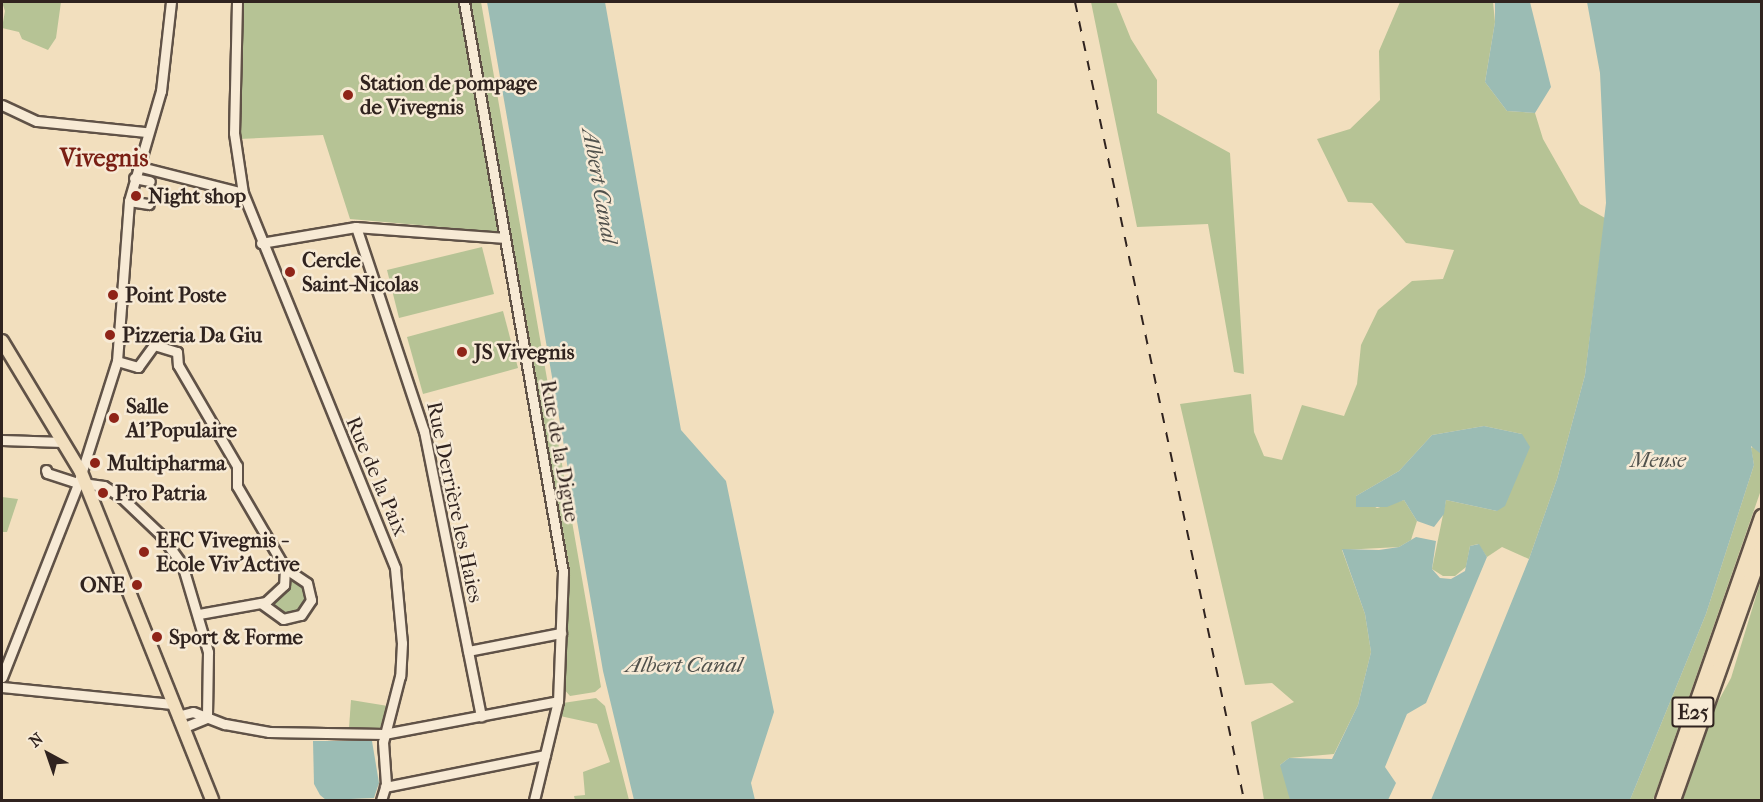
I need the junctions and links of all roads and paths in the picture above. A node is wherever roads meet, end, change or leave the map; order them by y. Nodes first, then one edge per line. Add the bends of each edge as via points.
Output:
1 (171, 2) edge
2 (237, 2) edge
3 (464, 2) edge
4 (2, 105) edge
5 (146, 132) junction
6 (137, 166) junction
7 (134, 178) junction
8 (150, 181) dead end
9 (243, 193) junction
10 (129, 201) junction
11 (149, 204) dead end
12 (356, 227) junction
13 (505, 238) junction
14 (261, 243) junction
15 (2, 341) edge
16 (117, 361) junction
17 (2, 440) edge
18 (63, 442) junction
19 (46, 470) dead end
20 (82, 479) junction
21 (1761, 518) edge
22 (1761, 548) edge
23 (285, 568) junction
24 (261, 603) junction
25 (199, 614) junction
26 (561, 633) junction
27 (468, 651) junction
28 (2, 677) edge
29 (2, 687) edge
30 (558, 701) junction
31 (175, 710) junction
32 (481, 716) junction
33 (207, 718) junction
34 (182, 728) junction
35 (384, 734) junction
36 (544, 755) junction
37 (385, 787) junction
38 (212, 801) edge
39 (381, 801) edge
40 (534, 801) edge
41 (1663, 801) edge
42 (1673, 801) edge

1 - 5 street via 166,65
2 - 9 street, Rue de la Paix via 234,133
3 - 13 street, Rue de la Digue
4 - 5 street via 36,121
5 - 6 street
6 - 7 street
6 - 9 street
7 - 8 street
7 - 10 street
9 - 14 street, Rue de la Paix
10 - 11 street
10 - 16 street
12 - 13 street
12 - 14 street
12 - 27 street, Rue Derrière les Haies via 424,431
13 - 26 street, Rue de la Digue via 563,572
14 - 35 street, Rue de la Paix via 395,568 402,643 399,676
15 - 18 main road
16 - 20 street
16 - 23 street via 138,367 154,345 177,352 178,365 237,466 237,486
17 - 18 street
18 - 20 main road
19 - 20 street
20 - 25 street via 121,496 160,534 186,572
20 - 28 street
20 - 31 main road
21 - 41 highway, E25
22 - 42 highway, E25
23 - 24 street via 280,591
23 - 24 street via 307,583 310,600 306,608 301,615 283,619
24 - 25 street
25 - 33 street via 208,652
26 - 27 street
26 - 30 street, Rue de la Digue
27 - 32 street, Rue Derrière les Haies
29 - 31 street
30 - 32 street
30 - 36 street, Rue de la Digue
31 - 33 street
31 - 34 main road
32 - 35 street
33 - 34 street
33 - 35 street via 269,732
34 - 38 main road
35 - 37 street, Rue de la Paix
36 - 37 street
36 - 40 street, Rue de la Digue
37 - 39 street, Rue de la Paix

